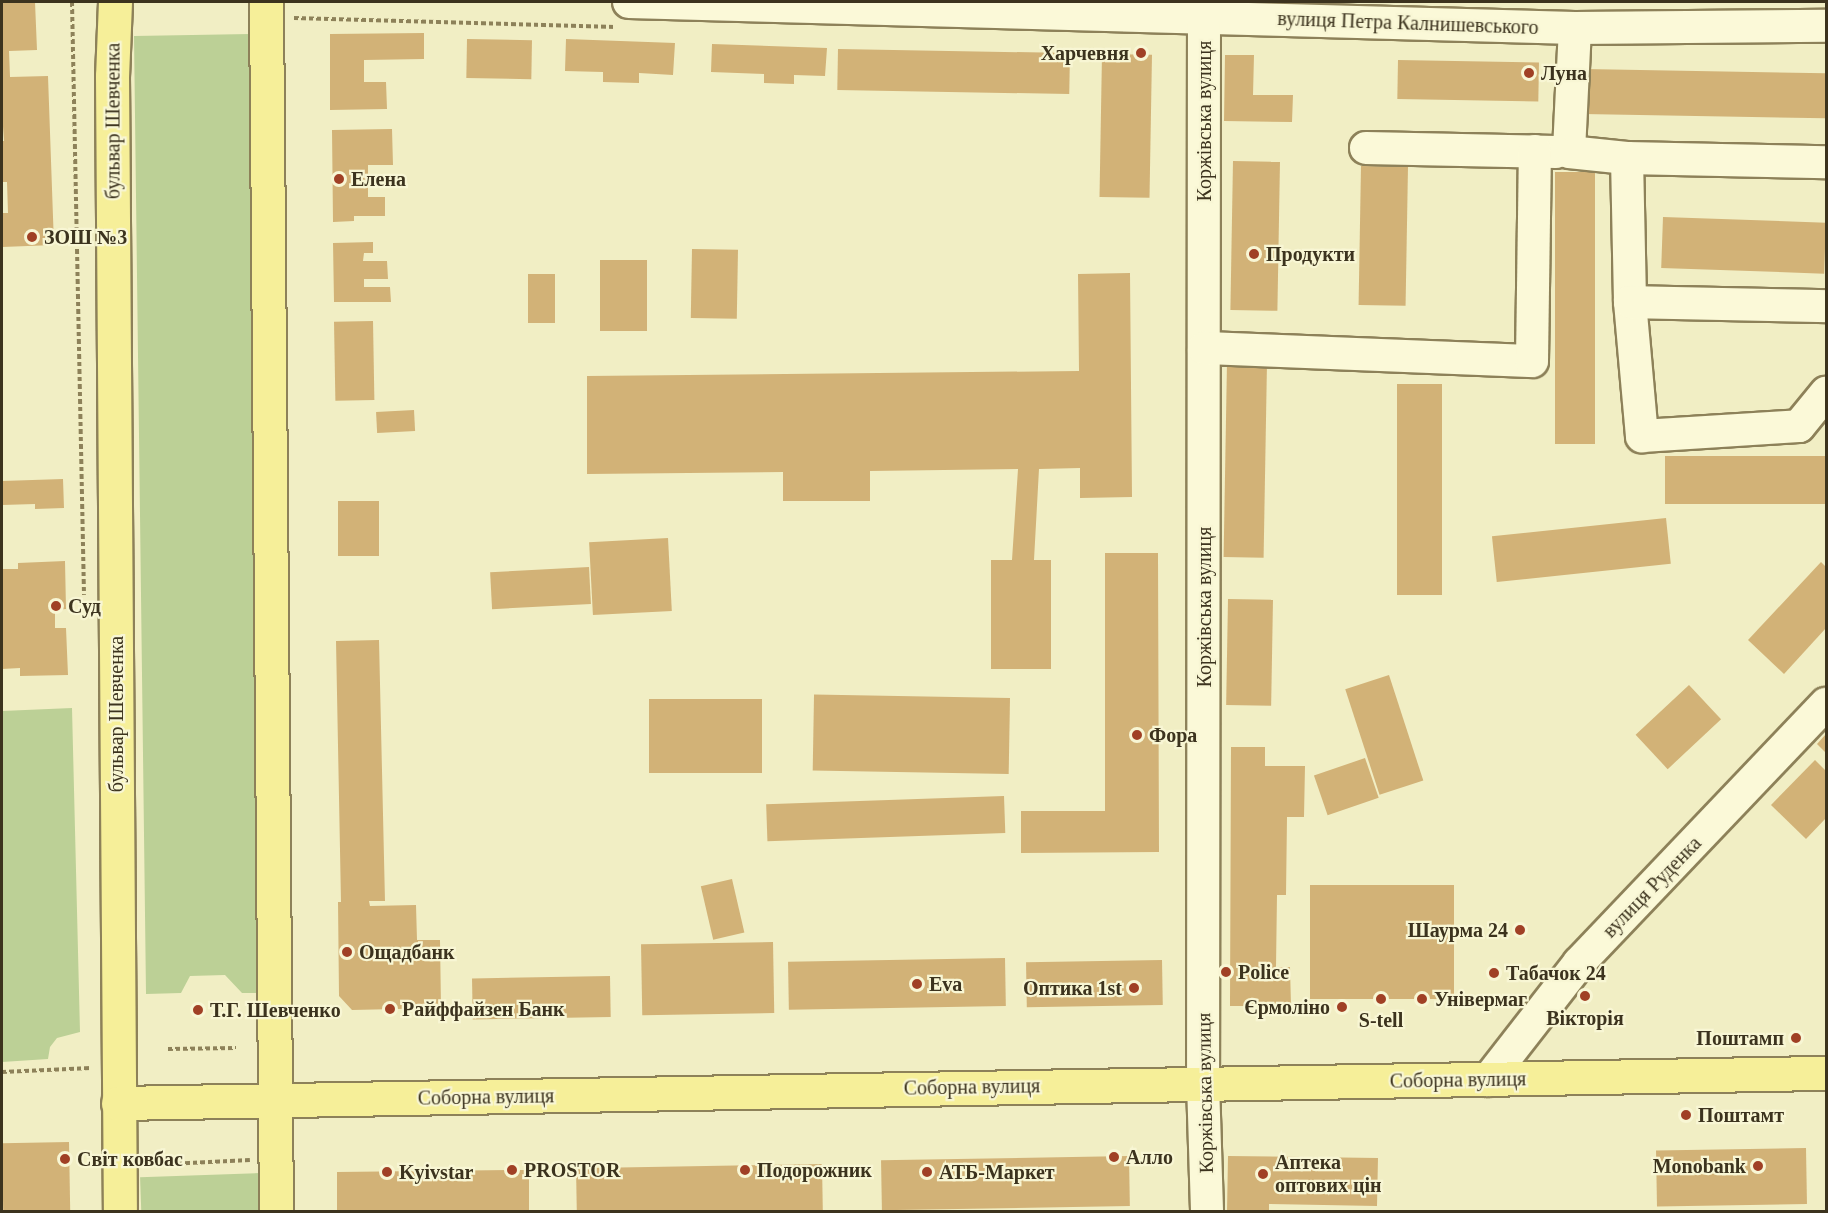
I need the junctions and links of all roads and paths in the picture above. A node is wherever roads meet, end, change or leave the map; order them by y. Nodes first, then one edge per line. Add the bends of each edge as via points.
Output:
1 (72, 2) edge
2 (114, 2) edge
3 (266, 2) edge
4 (629, 2) edge
5 (1204, 9) edge
6 (1827, 26) edge
7 (1575, 28) junction
8 (1366, 148) dead end
9 (1535, 151) junction
10 (1569, 152) junction
11 (1627, 158) junction
12 (1827, 162) edge
13 (1630, 302) junction
14 (1827, 306) edge
15 (1204, 348) junction
16 (1827, 393) edge
17 (85, 607) dead end
18 (1827, 704) edge
19 (236, 1048) dead end
20 (168, 1050) dead end
21 (90, 1059) dead end
22 (91, 1068) junction
23 (2, 1072) edge
24 (1827, 1073) edge
25 (91, 1079) dead end
26 (1488, 1080) junction
27 (1203, 1083) junction
28 (274, 1101) junction
29 (118, 1103) junction
30 (256, 1160) dead end
31 (148, 1165) dead end
32 (120, 1212) edge
33 (276, 1212) edge
34 (1207, 1212) edge

1 - 17 path
2 - 29 main road, бульвар Шевченка
3 - 28 main road
4 - 5 street, вулиця Петра Калнишевського
5 - 7 street, вулиця Петра Калнишевського
5 - 15 street, Коржівська вулиця
6 - 7 street, вулиця Петра Калнишевського
7 - 10 street
8 - 9 street
9 - 10 street
9 - 15 street via 1533,361
10 - 11 street
11 - 12 street
11 - 13 street
13 - 14 street
13 - 16 street via 1642,436 1799,426
15 - 27 street, Коржівська вулиця
18 - 26 street, вулиця Руденка via 1579,963
19 - 20 path
21 - 22 path
22 - 23 path
22 - 25 path
24 - 26 main road, Соборна вулиця
26 - 27 main road, Соборна вулиця
27 - 28 main road, Соборна вулиця
27 - 34 street, Коржівська вулиця
28 - 29 main road, Соборна вулиця
28 - 33 main road
29 - 32 main road, бульвар Шевченка
30 - 31 path

